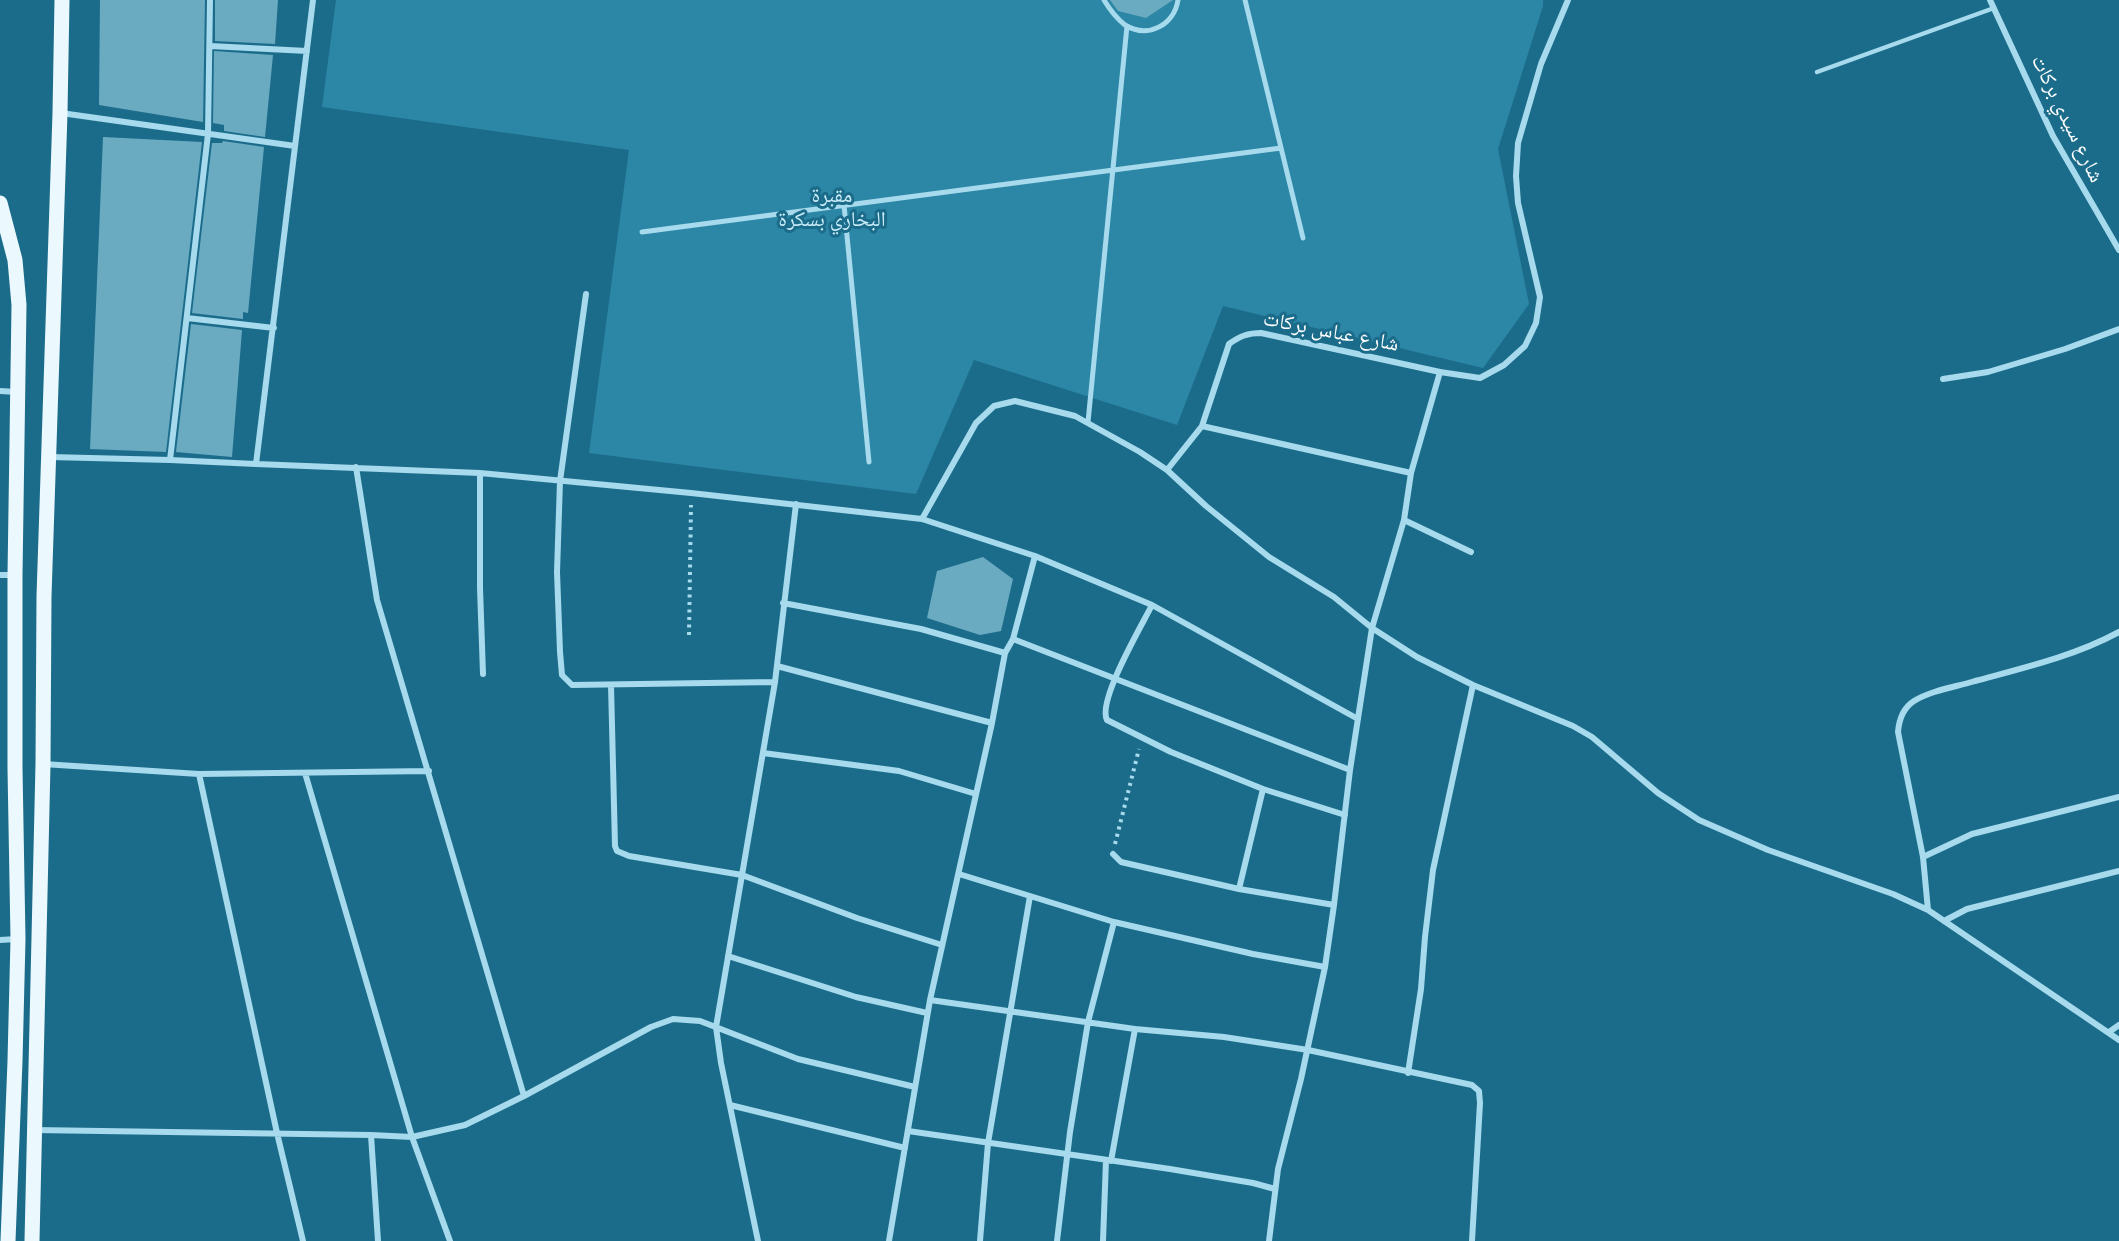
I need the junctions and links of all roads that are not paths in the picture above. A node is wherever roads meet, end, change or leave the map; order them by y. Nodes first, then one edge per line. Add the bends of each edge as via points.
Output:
1 (62, 0) edge
2 (210, 0) edge
3 (313, 0) edge
4 (1104, 0) edge
5 (1178, 0) edge
6 (1245, 0) edge
7 (1990, 0) edge
8 (1566, 1) edge
9 (1994, 8) junction
10 (1127, 26) junction
11 (210, 46) junction
12 (307, 51) junction
13 (1817, 72) dead end
14 (60, 113) junction
15 (208, 134) junction
16 (295, 146) junction
17 (1281, 148) junction
18 (1113, 170) junction
19 (0, 203) edge
20 (844, 205) junction
21 (642, 232) dead end
22 (1303, 238) dead end
23 (2119, 250) edge
24 (586, 294) dead end
25 (187, 318) junction
26 (274, 328) junction
27 (2119, 329) edge
28 (1440, 372) junction
29 (1943, 379) dead end
30 (0, 391) edge
31 (19, 392) junction
32 (1088, 422) junction
33 (1202, 426) junction
34 (48, 458) junction
35 (170, 460) junction
36 (869, 462) dead end
37 (256, 464) junction
38 (356, 467) junction
39 (1167, 470) junction
40 (480, 473) junction
41 (1412, 473) junction
42 (560, 481) junction
43 (796, 504) junction
44 (922, 519) junction
45 (1404, 520) junction
46 (1471, 552) dead end
47 (1035, 556) junction
48 (8, 575) edge
49 (783, 603) junction
50 (1152, 605) junction
51 (1372, 628) junction
52 (2119, 632) edge
53 (1013, 639) junction
54 (1005, 653) junction
55 (777, 666) junction
56 (483, 674) dead end
57 (1114, 678) junction
58 (775, 682) junction
59 (611, 685) junction
60 (1473, 685) junction
61 (1358, 719) junction
62 (992, 723) junction
63 (763, 753) junction
64 (43, 764) junction
65 (1350, 770) junction
66 (429, 771) junction
67 (305, 772) junction
68 (199, 774) junction
69 (1263, 789) junction
70 (976, 794) junction
71 (2119, 797) edge
72 (1345, 815) junction
73 (1113, 854) road end
74 (1923, 857) junction
75 (2119, 871) edge
76 (959, 874) junction
77 (742, 875) junction
78 (1239, 888) junction
79 (1030, 896) junction
80 (1334, 905) junction
81 (1928, 910) junction
82 (1944, 921) junction
83 (1114, 922) junction
84 (18, 939) junction
85 (0, 940) edge
86 (942, 945) junction
87 (728, 956) junction
88 (1325, 967) junction
89 (930, 1000) junction
90 (1012, 1011) junction
91 (927, 1013) junction
92 (1088, 1022) junction
93 (2119, 1025) edge
94 (716, 1027) junction
95 (1135, 1029) junction
96 (2109, 1032) junction
97 (2119, 1040) edge
98 (1308, 1050) junction
99 (1408, 1073) junction
100 (915, 1087) junction
101 (524, 1096) junction
102 (730, 1106) junction
103 (34, 1130) junction
104 (908, 1131) junction
105 (277, 1133) junction
106 (371, 1135) junction
107 (412, 1137) junction
108 (988, 1143) junction
109 (905, 1148) junction
110 (1067, 1155) junction
111 (1108, 1161) junction
112 (1275, 1189) junction
113 (5, 1205) edge
114 (8, 1241) edge
115 (32, 1241) edge
116 (303, 1241) edge
117 (378, 1241) edge
118 (450, 1241) edge
119 (758, 1241) edge
120 (888, 1241) edge
121 (980, 1241) edge
122 (1057, 1241) edge
123 (1103, 1241) edge
124 (1269, 1241) edge
125 (1472, 1241) edge

1 - 14 main road
2 - 11 street
3 - 12 street
4 - 10 street
5 - 10 street via 1169,22 1157,29
6 - 17 street
7 - 9 street, شارع سيدي بركات
8 - 28 street, شارع عباس بركات via 1541,64 1518,143 1518,203 1540,297 1536,323 1525,346 1504,365 1480,378
9 - 13 lane
9 - 23 street, شارع سيدي بركات via 2053,136
10 - 18 street
11 - 12 street
11 - 15 street
12 - 16 street
14 - 15 street
14 - 34 main road
15 - 16 street
15 - 25 street
16 - 26 street
17 - 18 street
17 - 22 street
18 - 20 street
18 - 32 street
19 - 31 main road via 16,271
20 - 21 street
20 - 36 street
24 - 42 street
25 - 26 street
25 - 35 street
26 - 37 street
27 - 29 street via 1988,372
28 - 33 street, شارع عباس بركات via 1251,333 1229,344
28 - 41 street
30 - 31 street
31 - 48 main road
32 - 39 street
32 - 44 street via 1015,401 993,406 976,423
33 - 39 street, شارع عباس بركات
33 - 41 street
34 - 35 street
34 - 64 main road
35 - 37 street
37 - 38 street
38 - 40 street
38 - 66 street via 377,600
39 - 51 street via 1269,557 1334,597
40 - 42 street
40 - 56 street
41 - 45 street
42 - 43 street
42 - 59 street via 557,572 562,675 572,685
43 - 44 street
43 - 49 street
44 - 47 street
45 - 46 street
45 - 51 street
47 - 50 street
47 - 53 street
48 - 84 main road
49 - 54 street via 921,629
49 - 55 street
50 - 57 street
50 - 61 street
51 - 60 street via 1417,657
51 - 61 street
52 - 74 street via 2035,664 1936,692 1913,702 1903,712 1898,732
53 - 54 street
53 - 57 street
54 - 62 street
55 - 58 street
55 - 62 street
57 - 65 street
57 - 69 street via 1104,715 1107,720 1171,752
58 - 59 street
58 - 63 street
59 - 77 street via 617,851
60 - 81 street via 1592,737 1658,793 1700,820
60 - 99 street via 1433,870
61 - 65 street
62 - 70 street
63 - 70 street via 899,771
63 - 77 street
64 - 68 street
64 - 103 main road
65 - 72 street
66 - 67 street
66 - 101 street
67 - 68 street
67 - 107 street
68 - 105 street
69 - 72 street
69 - 78 street
70 - 76 street
71 - 74 street via 1972,834
72 - 80 street
73 - 78 street via 1121,862
74 - 81 street
75 - 82 street via 1967,909
76 - 79 street
76 - 86 street
77 - 86 street
77 - 87 street
78 - 80 street
79 - 83 street
79 - 90 street
80 - 88 street
81 - 82 street
82 - 96 street
83 - 88 street
83 - 92 street
84 - 85 street
84 - 113 main road
86 - 89 street
87 - 91 street via 856,997
87 - 94 street
88 - 98 street
89 - 90 street
89 - 91 street
90 - 92 street
90 - 108 street
91 - 100 street
92 - 95 street
92 - 110 street
93 - 96 street
94 - 100 street via 798,1059
94 - 101 street via 673,1019
94 - 102 street
95 - 98 street
95 - 111 street
96 - 97 street
98 - 99 street
98 - 112 street
99 - 125 street via 1461,1082 1479,1091
100 - 104 street
101 - 107 street via 465,1125
102 - 109 street
102 - 119 street
103 - 105 street
103 - 115 main road
104 - 108 street
104 - 109 street
105 - 106 street
105 - 116 street
106 - 107 street
106 - 117 street
107 - 118 street
108 - 110 street
108 - 121 street
109 - 120 street
110 - 111 street
110 - 122 street
111 - 112 street
111 - 123 street
112 - 124 street
113 - 114 main road

